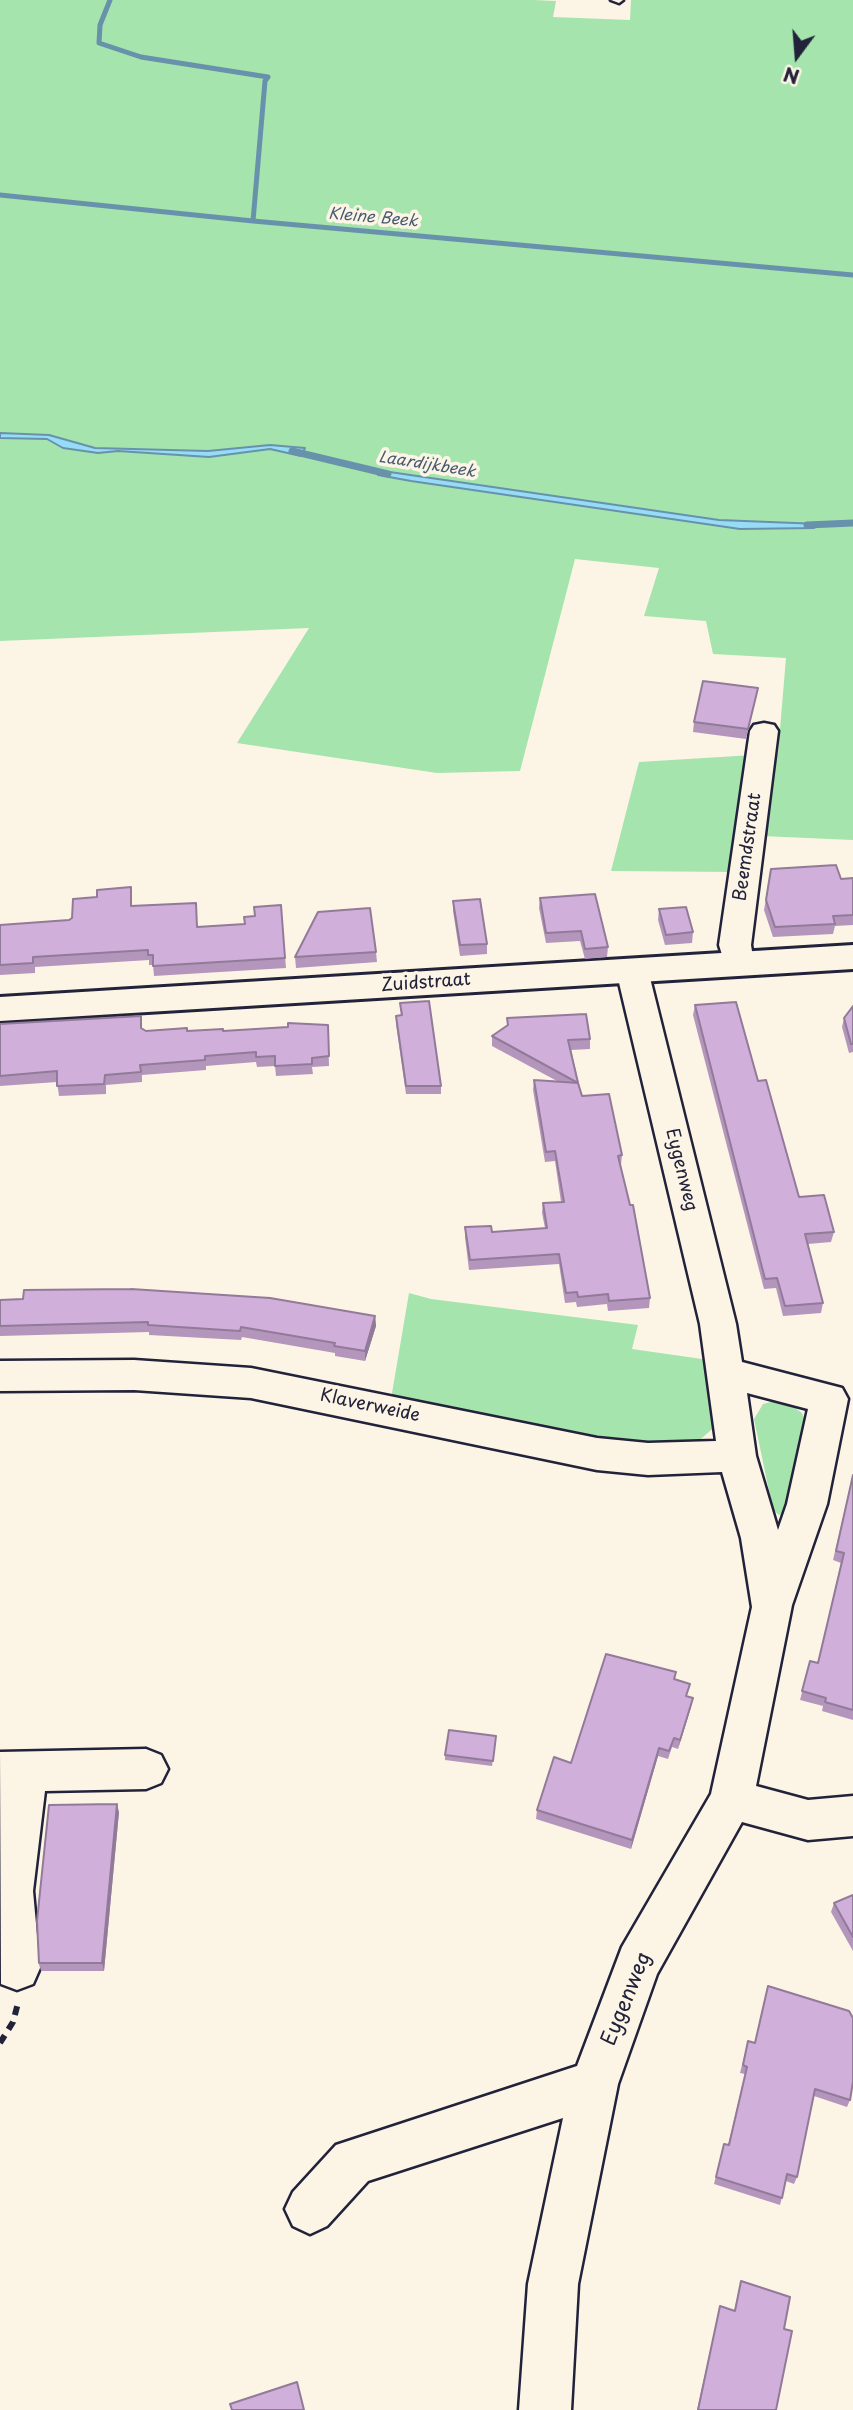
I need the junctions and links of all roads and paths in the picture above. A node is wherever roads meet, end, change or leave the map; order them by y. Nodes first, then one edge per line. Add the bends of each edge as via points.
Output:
1 (764, 731) dead end
2 (853, 957) edge
3 (738, 964) junction
4 (632, 970) junction
5 (0, 1009) edge
6 (725, 1372) junction
7 (0, 1376) edge
8 (737, 1456) junction
9 (772, 1607) junction
10 (146, 1769) dead end
11 (13, 1772) edge
12 (732, 1799) junction
13 (853, 1816) edge
14 (17, 1968) dead end
15 (594, 2084) junction
16 (310, 2209) dead end
17 (545, 2410) edge

1 - 3 street, Beemdstraat via 735,945
2 - 3 main road, Zuidstraat
3 - 4 main road, Zuidstraat
4 - 5 main road, Zuidstraat
4 - 6 street, Eygenweg via 718,1324
6 - 8 street, Eygenweg
6 - 9 street, Eygenweg via 829,1399 807,1504
7 - 8 street, Klaverweide via 134,1375 251,1383 597,1454 648,1459
8 - 9 street, Eygenweg via 761,1538
9 - 12 street, Eygenweg
10 - 11 street
11 - 14 street via 11,1891
12 - 13 street via 807,1819
12 - 15 street, Eygenweg via 638,1963
15 - 16 street via 353,2162
15 - 17 street, Eygenweg via 553,2284

